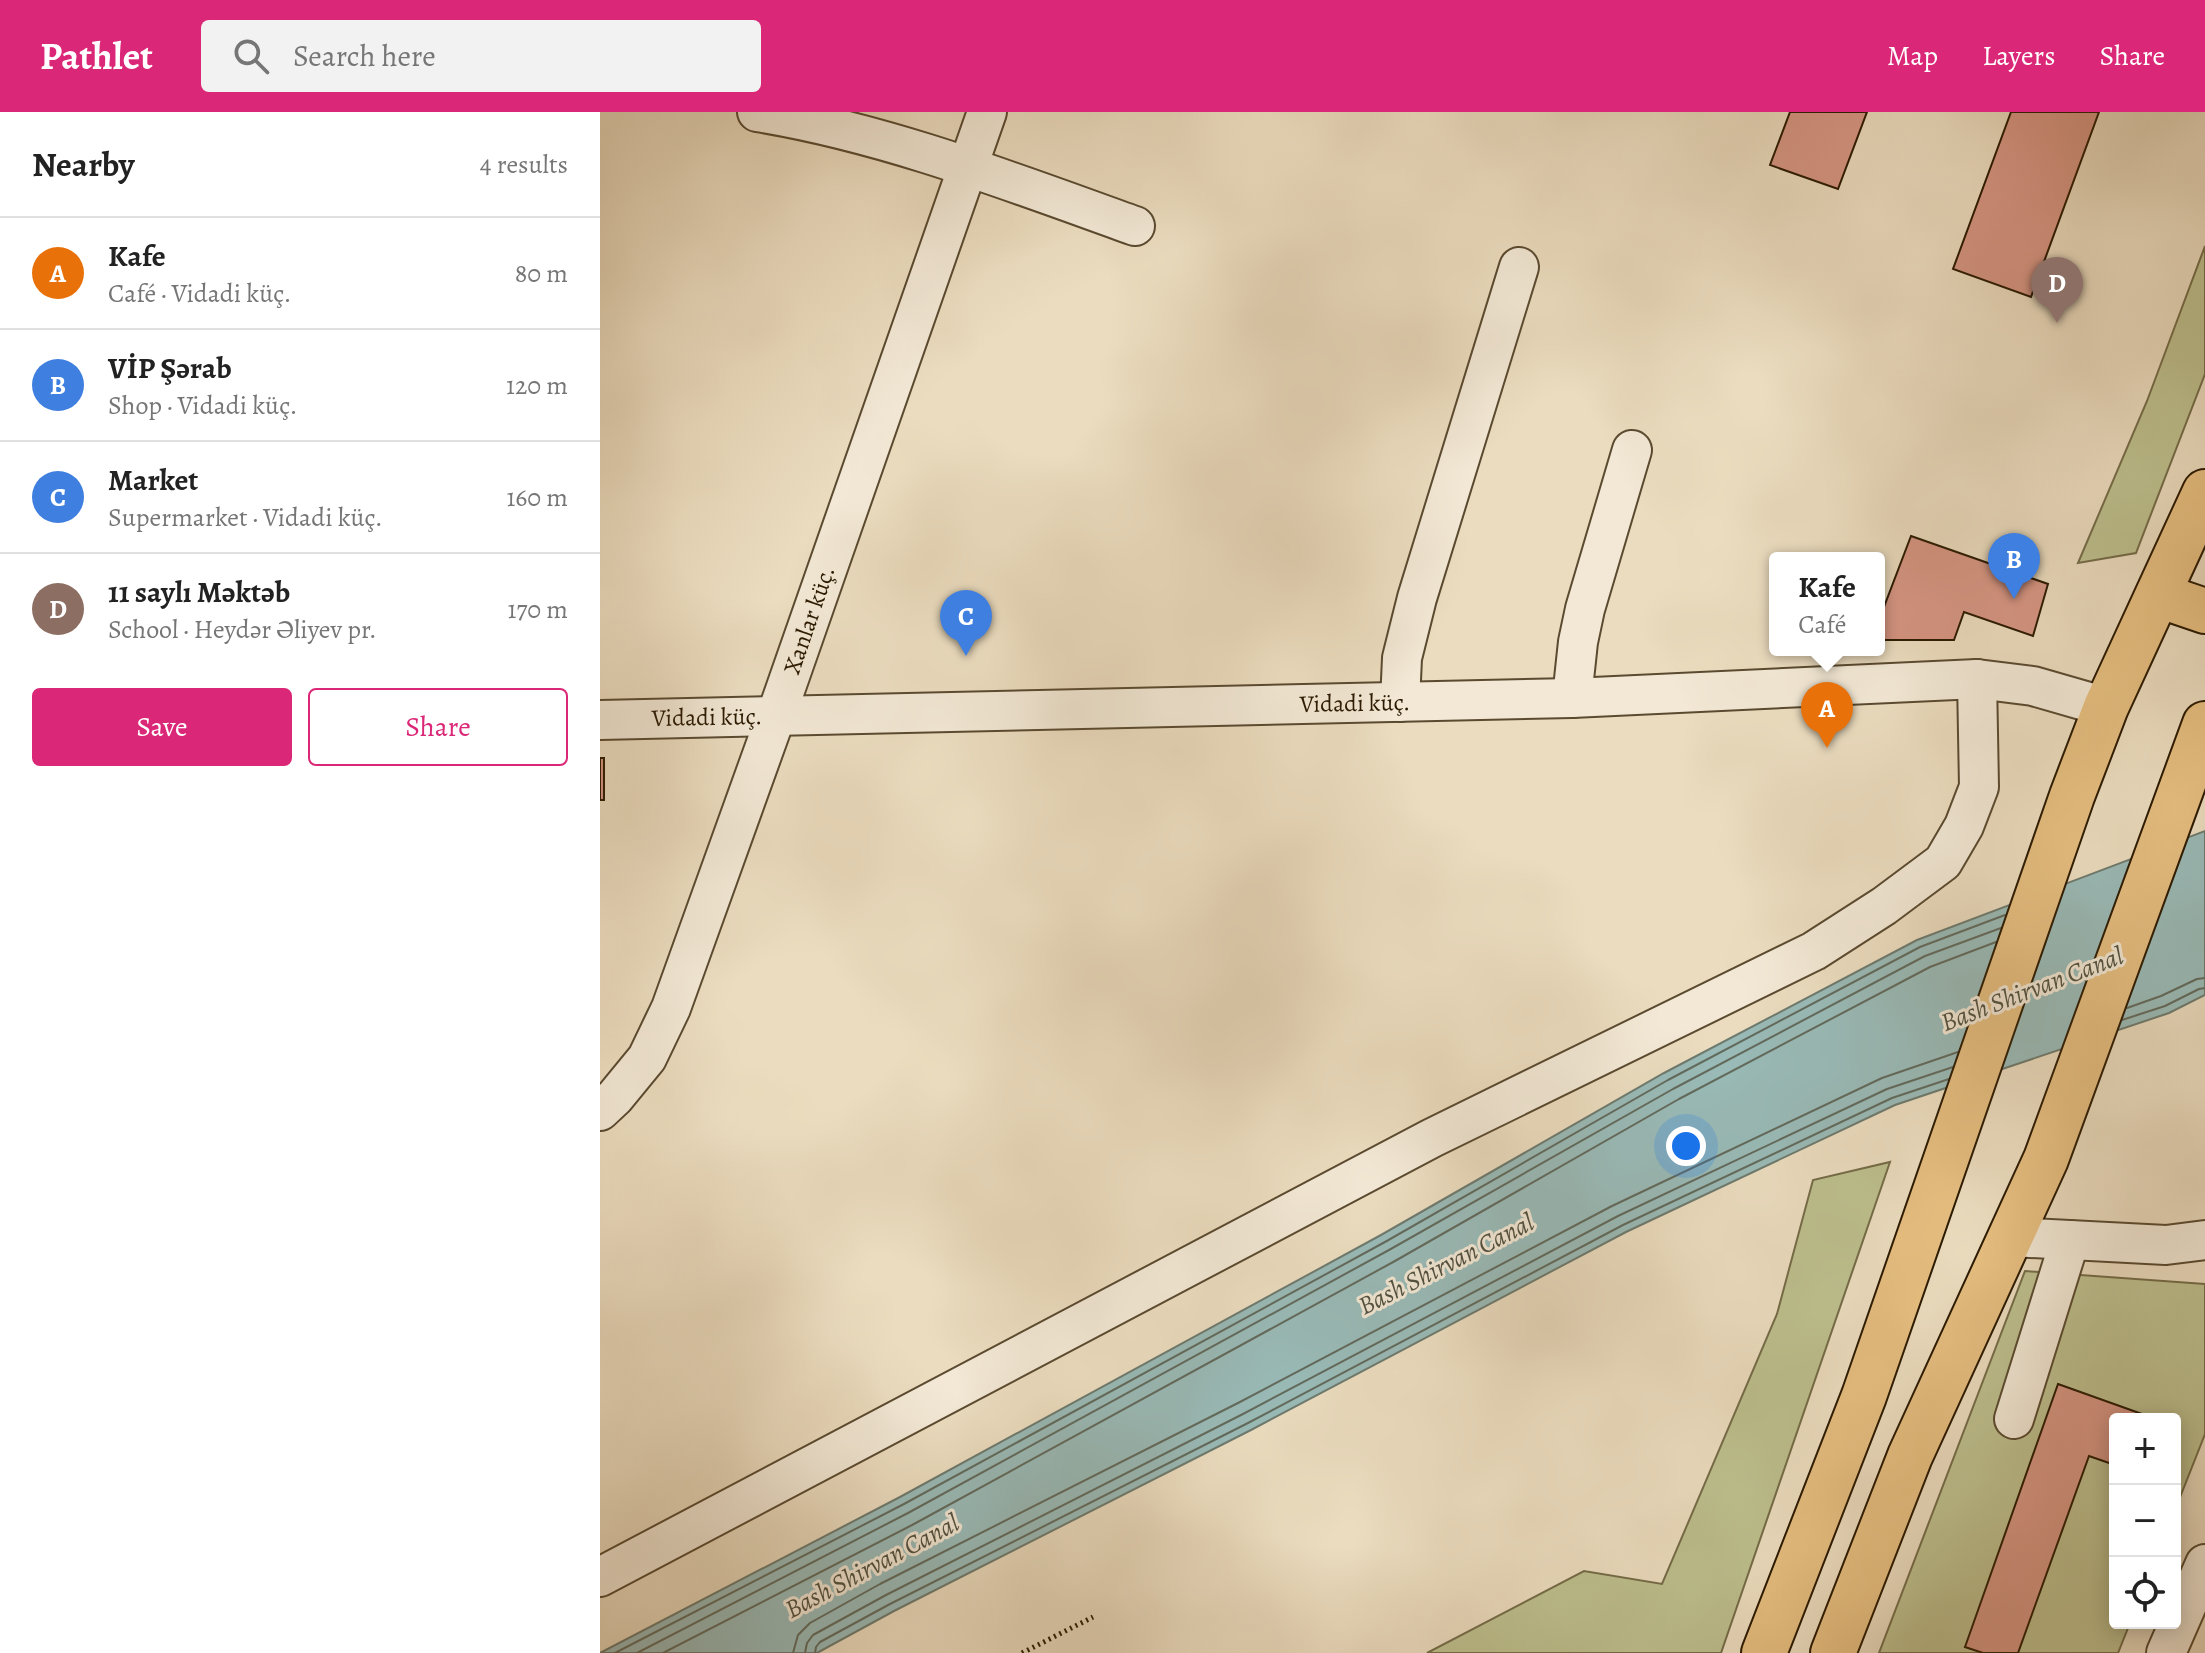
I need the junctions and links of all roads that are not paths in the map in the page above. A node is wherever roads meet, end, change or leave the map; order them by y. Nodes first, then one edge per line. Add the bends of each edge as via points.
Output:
1 (757, 112) edge
2 (987, 112) edge
3 (967, 166) junction
4 (1135, 226) dead end
5 (1519, 267) dead end
6 (1632, 450) dead end
7 (2205, 492) edge
8 (2158, 595) junction
9 (2205, 611) edge
10 (1977, 679) junction
11 (1572, 698) junction
12 (1400, 702) junction
13 (2106, 707) junction
14 (776, 716) junction
15 (600, 720) edge
16 (2203, 731) edge
17 (600, 1111) edge
18 (2012, 1237) junction
19 (2070, 1240) junction
20 (2205, 1240) edge
21 (2014, 1419) dead end
22 (2205, 1564) edge
23 (600, 1577) edge
24 (1764, 1653) edge
25 (1833, 1653) edge
26 (2166, 1653) edge

1 - 3 street via 803,119
2 - 3 street, Xanlar küç.
3 - 4 street
3 - 14 street, Xanlar küç.
5 - 12 street via 1417,598 1402,658
6 - 11 street via 1585,609
7 - 8 main road
8 - 9 main road
8 - 13 main road
10 - 11 street, Vidadi küç.
10 - 13 street, Vidadi küç. via 2033,686
10 - 23 street via 1979,787 1964,826 1943,862 1884,906 1814,951 1432,1138
11 - 12 street, Vidadi küç.
12 - 14 street, Vidadi küç.
13 - 24 main road via 1864,1396
14 - 15 street, Vidadi küç.
14 - 17 street, Xanlar küç. via 671,1008 647,1058
16 - 18 main road via 2046,1159
18 - 19 street
18 - 25 main road via 1910,1456
19 - 20 street via 2166,1245
19 - 21 street
22 - 26 street

